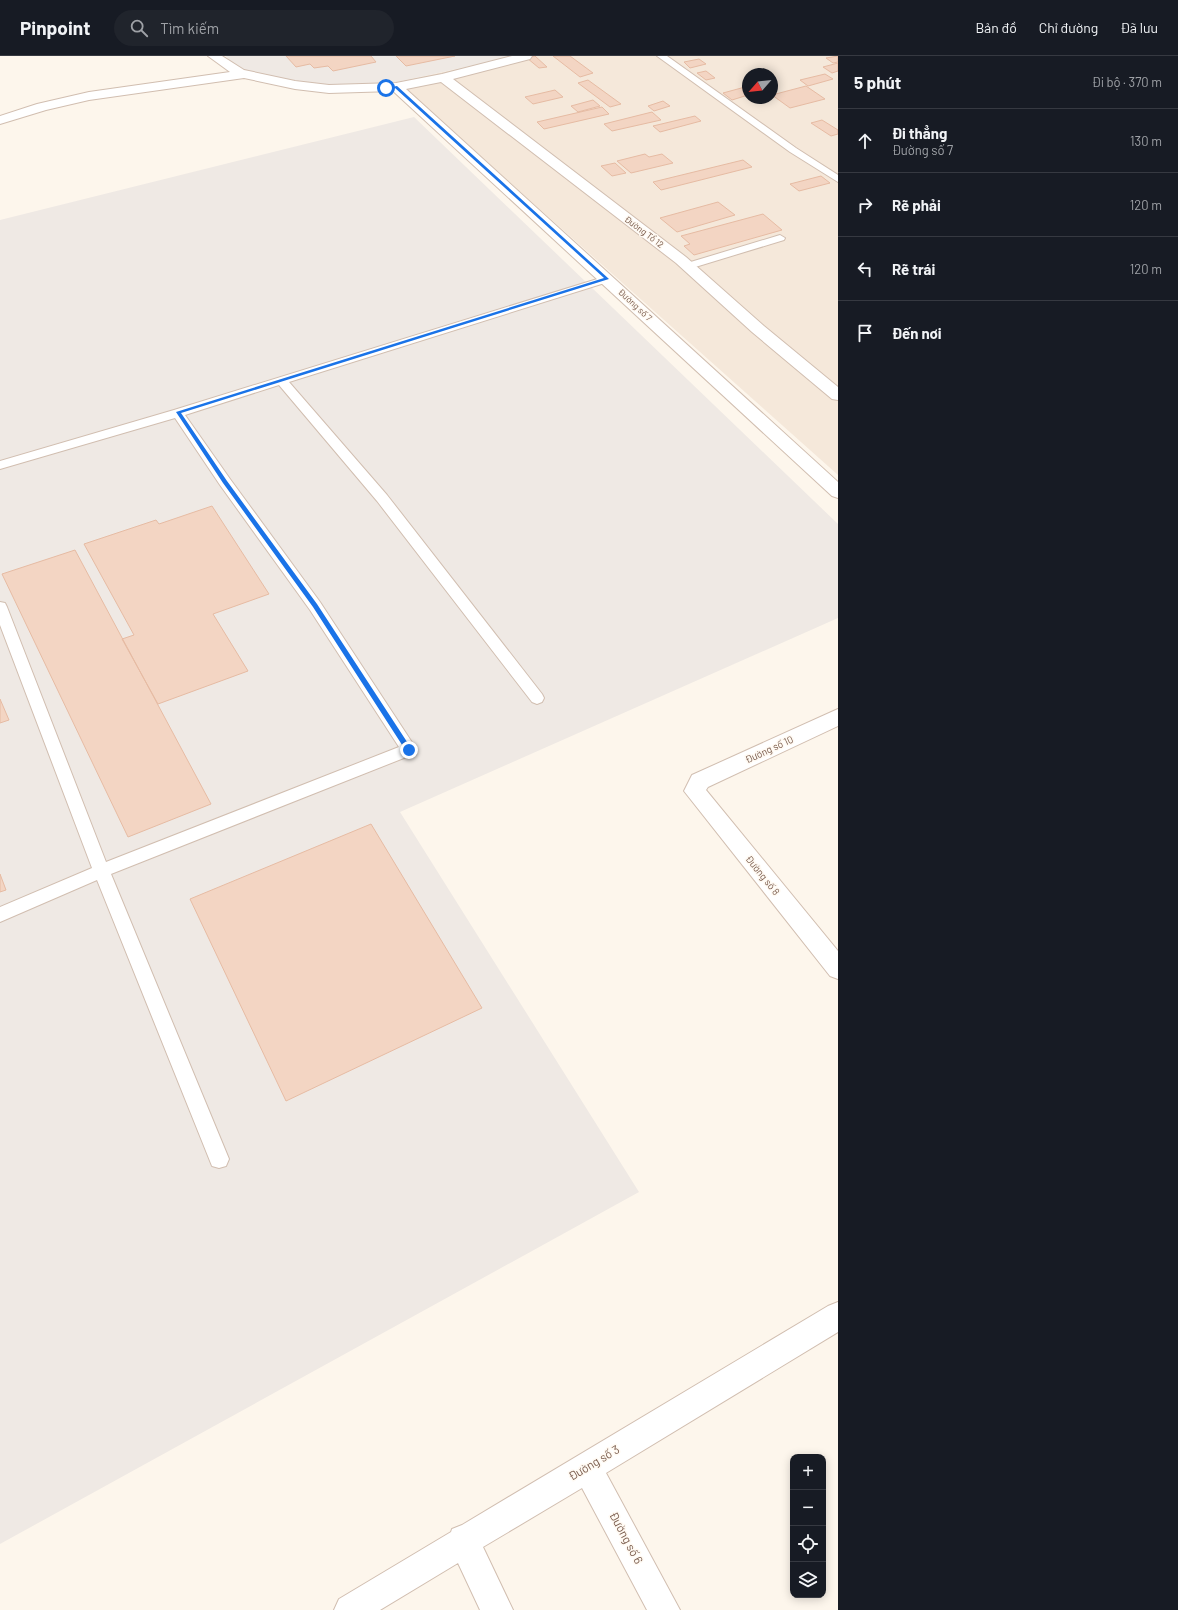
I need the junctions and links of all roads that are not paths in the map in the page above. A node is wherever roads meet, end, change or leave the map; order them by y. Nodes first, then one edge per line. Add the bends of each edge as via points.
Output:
1 (214, 56) edge
2 (526, 56) edge
3 (661, 56) edge
4 (243, 74) junction
5 (443, 78) junction
6 (396, 87) junction
7 (0, 120) edge
8 (838, 179) edge
9 (780, 238) dead end
10 (688, 266) junction
11 (607, 279) junction
12 (281, 380) junction
13 (838, 395) edge
14 (178, 412) junction
15 (0, 464) edge
16 (838, 492) edge
17 (0, 607) edge
18 (537, 698) dead end
19 (838, 717) edge
20 (700, 780) joint
21 (101, 871) junction
22 (0, 915) edge
23 (837, 967) edge
24 (219, 1159) dead end
25 (838, 1316) edge
26 (587, 1467) junction
27 (463, 1540) junction
28 (350, 1610) edge
29 (497, 1610) edge
30 (664, 1610) edge

1 - 4 street
2 - 5 street
3 - 8 lane
4 - 6 street via 329,89
4 - 7 street via 89,96
5 - 6 street
5 - 10 street, Đường Tổ 12
6 - 11 street, Đường số 7
9 - 10 lane
10 - 13 street, Đường Tổ 12 via 758,329
11 - 12 lane
11 - 16 street, Đường số 7
12 - 14 lane
12 - 18 lane via 382,498
14 - 15 lane
14 - 21 lane via 315,606 409,750
17 - 21 lane
19 - 20 street, Đường số 10
20 - 23 street, Đường số 8 via 695,791
21 - 22 lane
21 - 24 lane
25 - 26 street, Đường số 3
26 - 27 street, Đường số 3
26 - 30 street, Đường số 6
27 - 28 street, Đường số 3
27 - 29 street

